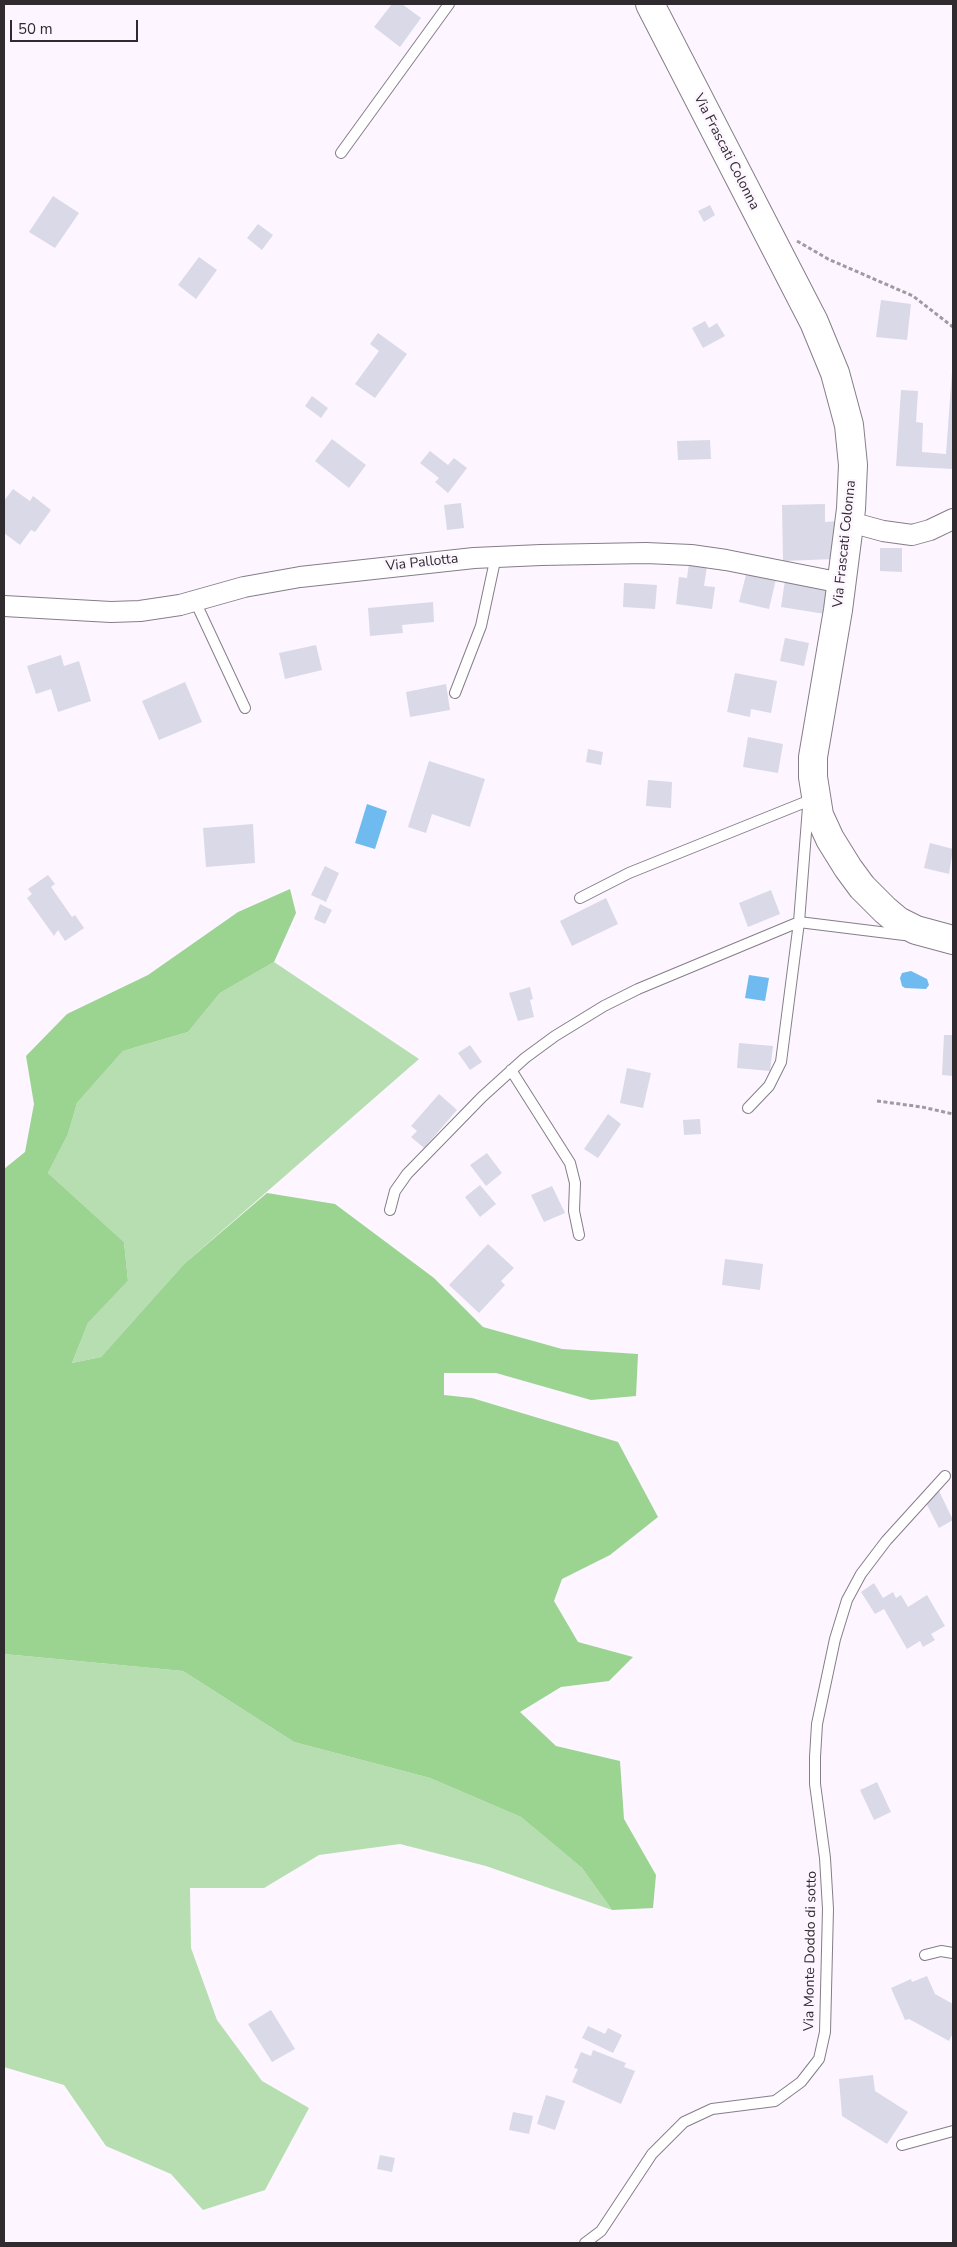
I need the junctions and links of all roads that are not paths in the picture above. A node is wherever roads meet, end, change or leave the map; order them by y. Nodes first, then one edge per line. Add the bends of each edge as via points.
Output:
1 (449, 4) edge
2 (650, 4) edge
3 (341, 153) dead end
4 (953, 519) edge
5 (850, 522) junction
6 (496, 556) junction
7 (842, 583) junction
8 (195, 601) junction
9 (4, 606) edge
10 (455, 693) dead end
11 (245, 708) dead end
12 (814, 752) junction
13 (808, 802) junction
14 (580, 898) dead end
15 (799, 922) junction
16 (953, 940) edge
17 (511, 1070) junction
18 (748, 1108) dead end
19 (390, 1210) dead end
20 (579, 1235) dead end
21 (945, 1476) dead end
22 (953, 1953) edge
23 (925, 1955) dead end
24 (953, 2131) edge
25 (902, 2145) dead end
26 (585, 2243) edge

1 - 3 lane
2 - 5 street, Via Frascati Colonna via 828,354 851,437 853,481
4 - 5 street via 912,535
5 - 7 street, Via Frascati Colonna
6 - 7 street, Via Pallotta via 679,554
6 - 8 street, Via Pallotta via 300,577 244,587
6 - 10 lane via 481,626
7 - 12 street, Via Frascati Colonna
8 - 9 street, Via Pallotta via 125,612
8 - 11 lane
12 - 13 lane
12 - 16 street, Via Frascati Colonna via 813,777 819,815 855,878 877,904 898,921 927,934
13 - 14 lane via 629,872
13 - 15 lane
15 - 16 lane
15 - 17 lane via 604,1006 555,1036
15 - 18 lane via 781,1062 769,1086
17 - 19 lane via 402,1180
17 - 20 lane via 570,1164 575,1183 574,1211
21 - 26 lane, Via Monte Doddo di sotto via 861,1574 845,1605 835,1640 818,1724 815,1757 828,1901 824,2041 819,2059 801,2082 775,2101 712,2109 679,2125 658,2145 601,2231
22 - 23 lane via 941,1951
24 - 25 lane

